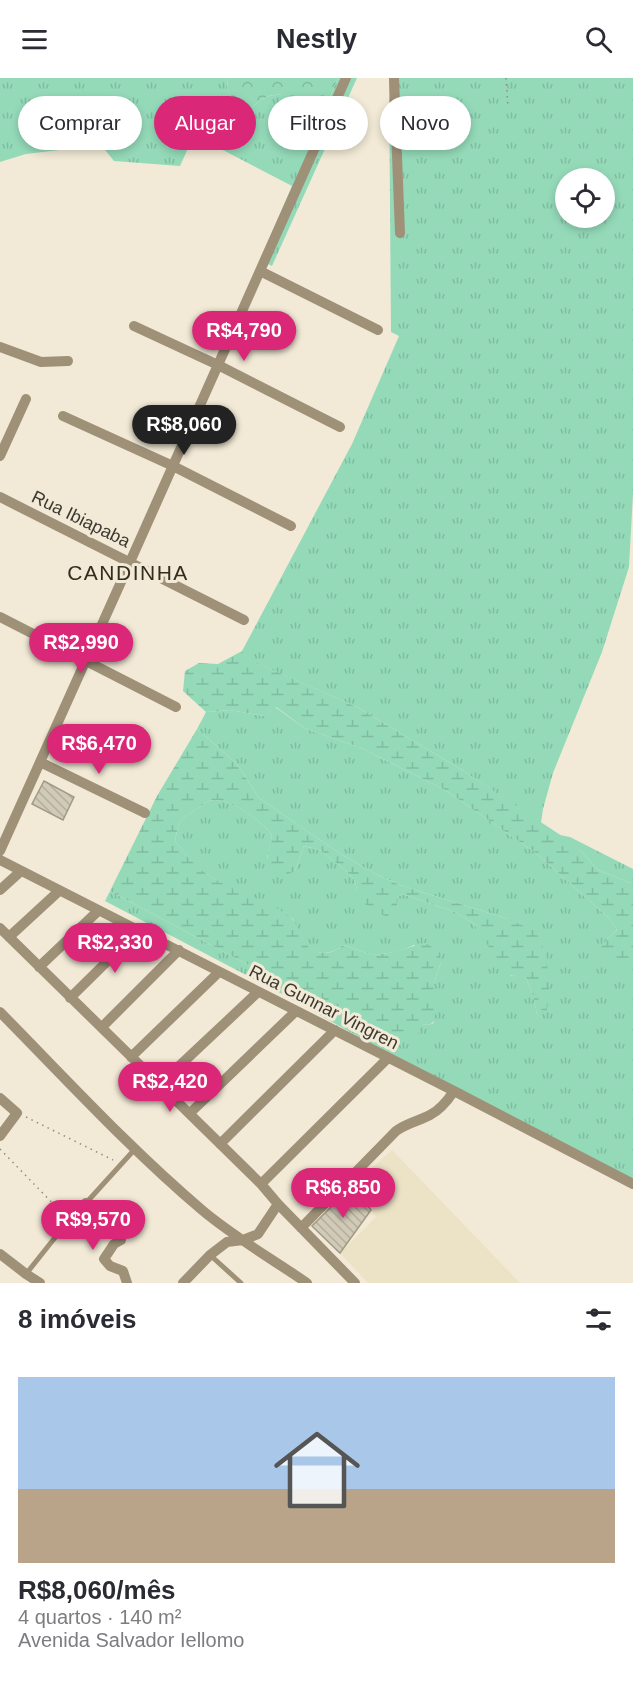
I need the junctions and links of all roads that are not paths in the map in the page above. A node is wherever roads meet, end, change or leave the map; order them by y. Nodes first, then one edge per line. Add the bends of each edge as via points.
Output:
1 (346, 78) edge
2 (394, 78) edge
3 (400, 233) dead end
4 (260, 271) junction
5 (134, 326) dead end
6 (378, 330) dead end
7 (0, 347) edge
8 (68, 361) dead end
9 (218, 365) junction
10 (26, 399) dead end
11 (63, 416) dead end
12 (340, 426) dead end
13 (0, 456) edge
14 (173, 466) junction
15 (0, 497) edge
16 (291, 526) dead end
17 (130, 562) junction
18 (0, 617) edge
19 (244, 620) dead end
20 (86, 661) junction
21 (176, 707) dead end
22 (40, 762) junction
23 (145, 813) dead end
24 (0, 850) edge
25 (0, 860) edge
26 (21, 871) junction
27 (0, 890) edge
28 (59, 891) junction
29 (98, 911) junction
30 (0, 928) edge
31 (139, 930) junction
32 (9, 938) junction
33 (179, 950) junction
34 (39, 967) junction
35 (219, 972) junction
36 (258, 992) junction
37 (70, 998) junction
38 (296, 1011) junction
39 (0, 1012) edge
40 (102, 1027) junction
41 (335, 1030) junction
42 (131, 1057) junction
43 (388, 1058) junction
44 (160, 1084) junction
45 (454, 1091) junction
46 (0, 1098) edge
47 (190, 1113) junction
48 (0, 1136) edge
49 (220, 1144) junction
50 (136, 1148) junction
51 (261, 1184) junction
52 (633, 1184) edge
53 (86, 1203) junction
54 (278, 1204) junction
55 (301, 1228) junction
56 (243, 1240) junction
57 (0, 1255) edge
58 (210, 1255) junction
59 (26, 1274) junction
60 (40, 1283) edge
61 (128, 1283) edge
62 (183, 1283) edge
63 (241, 1283) edge
64 (307, 1283) edge
65 (354, 1283) edge

1 - 4 street
2 - 3 street
4 - 6 street
4 - 9 street
5 - 9 street
7 - 8 street via 41,362
9 - 12 street
9 - 14 street
10 - 13 street
11 - 14 street
14 - 16 street
14 - 17 street
15 - 17 street, Rua Ibiapaba
17 - 19 street, Rua Ibiapaba
17 - 20 street
18 - 20 street
20 - 21 street
20 - 22 street
22 - 23 street
22 - 24 street
25 - 26 street, Rua Gunnar Vingren
26 - 27 street
26 - 28 street, Rua Gunnar Vingren
28 - 29 street, Rua Gunnar Vingren
28 - 32 street
29 - 31 street, Rua Gunnar Vingren
29 - 34 street
30 - 32 street
31 - 33 street, Rua Gunnar Vingren
31 - 37 street
32 - 34 street
33 - 35 street, Rua Gunnar Vingren
33 - 40 street
34 - 37 street
35 - 36 street, Rua Gunnar Vingren
35 - 42 street
36 - 38 street, Rua Gunnar Vingren
36 - 44 street
37 - 40 street
38 - 41 street, Rua Gunnar Vingren
38 - 47 street
39 - 50 street
40 - 42 street
41 - 43 street, Rua Gunnar Vingren
41 - 49 street
42 - 44 street
43 - 45 street, Rua Gunnar Vingren
43 - 51 street
44 - 47 street
45 - 52 street, Rua Gunnar Vingren
45 - 55 street via 431,1115 396,1131
46 - 48 street via 17,1113
47 - 49 street
49 - 51 street
50 - 53 lane
50 - 56 street via 203,1211
51 - 54 street
53 - 59 lane
53 - 61 street via 121,1240 104,1259 123,1271
54 - 55 street
54 - 56 street via 258,1234
55 - 65 street
56 - 58 street via 227,1242
56 - 64 street
57 - 59 street
58 - 62 street
58 - 63 lane
59 - 60 street

